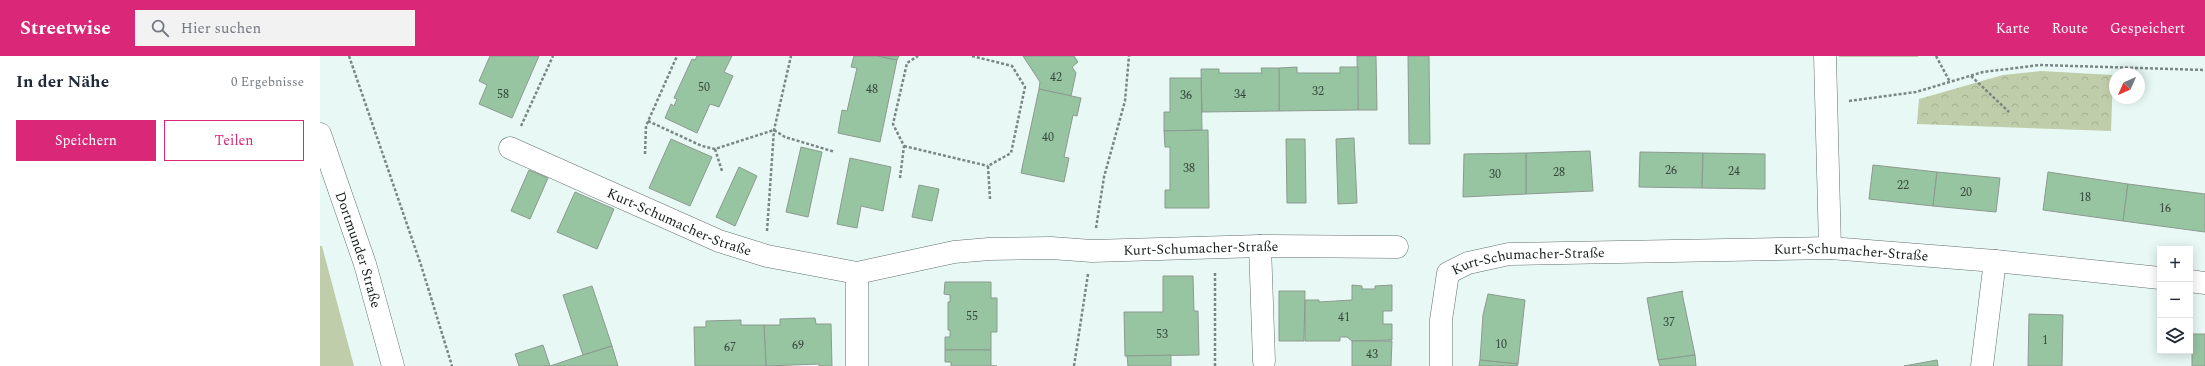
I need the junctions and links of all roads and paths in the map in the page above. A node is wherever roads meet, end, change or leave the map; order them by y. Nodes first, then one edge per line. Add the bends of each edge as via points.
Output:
1 (349, 56) edge
2 (553, 56) edge
3 (677, 56) edge
4 (791, 56) edge
5 (918, 56) edge
6 (972, 56) edge
7 (1129, 56) edge
8 (1824, 56) edge
9 (1936, 56) edge
10 (2205, 70) edge
11 (1971, 76) junction
12 (1950, 82) junction
13 (1824, 104) junction
14 (2009, 112) dead end
15 (648, 121) junction
16 (774, 130) junction
17 (320, 134) edge
18 (904, 146) junction
19 (510, 148) joint
20 (715, 149) junction
21 (835, 152) dead end
22 (646, 154) dead end
23 (988, 166) junction
24 (722, 171) dead end
25 (900, 178) dead end
26 (990, 199) dead end
27 (1260, 246) junction
28 (1397, 246) dead end
29 (1214, 247) junction
30 (1830, 248) junction
31 (1092, 251) junction
32 (767, 256) junction
33 (1995, 261) junction
34 (857, 273) junction
35 (2157, 278) edge
36 (2193, 281) edge
37 (2205, 283) edge
38 (1264, 361) dead end
39 (393, 366) edge
40 (452, 366) edge
41 (858, 366) edge
42 (1074, 366) edge
43 (1215, 366) edge
44 (1441, 366) edge
45 (1982, 366) edge

1 - 40 path via 421,265
2 - 19 path
3 - 15 path
4 - 16 path
5 - 18 path via 907,63 893,124
6 - 23 path via 1012,66 1025,87 1012,153
7 - 31 path via 1125,101 1104,177
8 - 13 street
9 - 12 path
10 - 11 path via 2040,65 1983,72
11 - 12 path
11 - 14 path
12 - 13 path via 1916,92
13 - 30 street
15 - 20 path via 702,146
15 - 22 path
16 - 20 path
16 - 21 path via 785,137
16 - 32 path via 767,209
17 - 39 street, Dortmunder Straße via 365,264
18 - 23 path
18 - 25 path
19 - 32 street, Kurt-Schumacher-Straße via 719,241
20 - 24 path
23 - 26 path
27 - 28 street, Kurt-Schumacher-Straße
27 - 29 street, Kurt-Schumacher-Straße
27 - 38 street
29 - 31 street, Kurt-Schumacher-Straße
29 - 43 path
30 - 33 street, Kurt-Schumacher-Straße
30 - 44 street, Kurt-Schumacher-Straße via 1509,254 1468,263 1448,273 1441,320
31 - 34 street, Kurt-Schumacher-Straße via 1052,248 954,252
31 - 42 path
32 - 34 street, Kurt-Schumacher-Straße
33 - 35 street, Kurt-Schumacher-Straße
33 - 45 street
34 - 41 street
36 - 37 street

